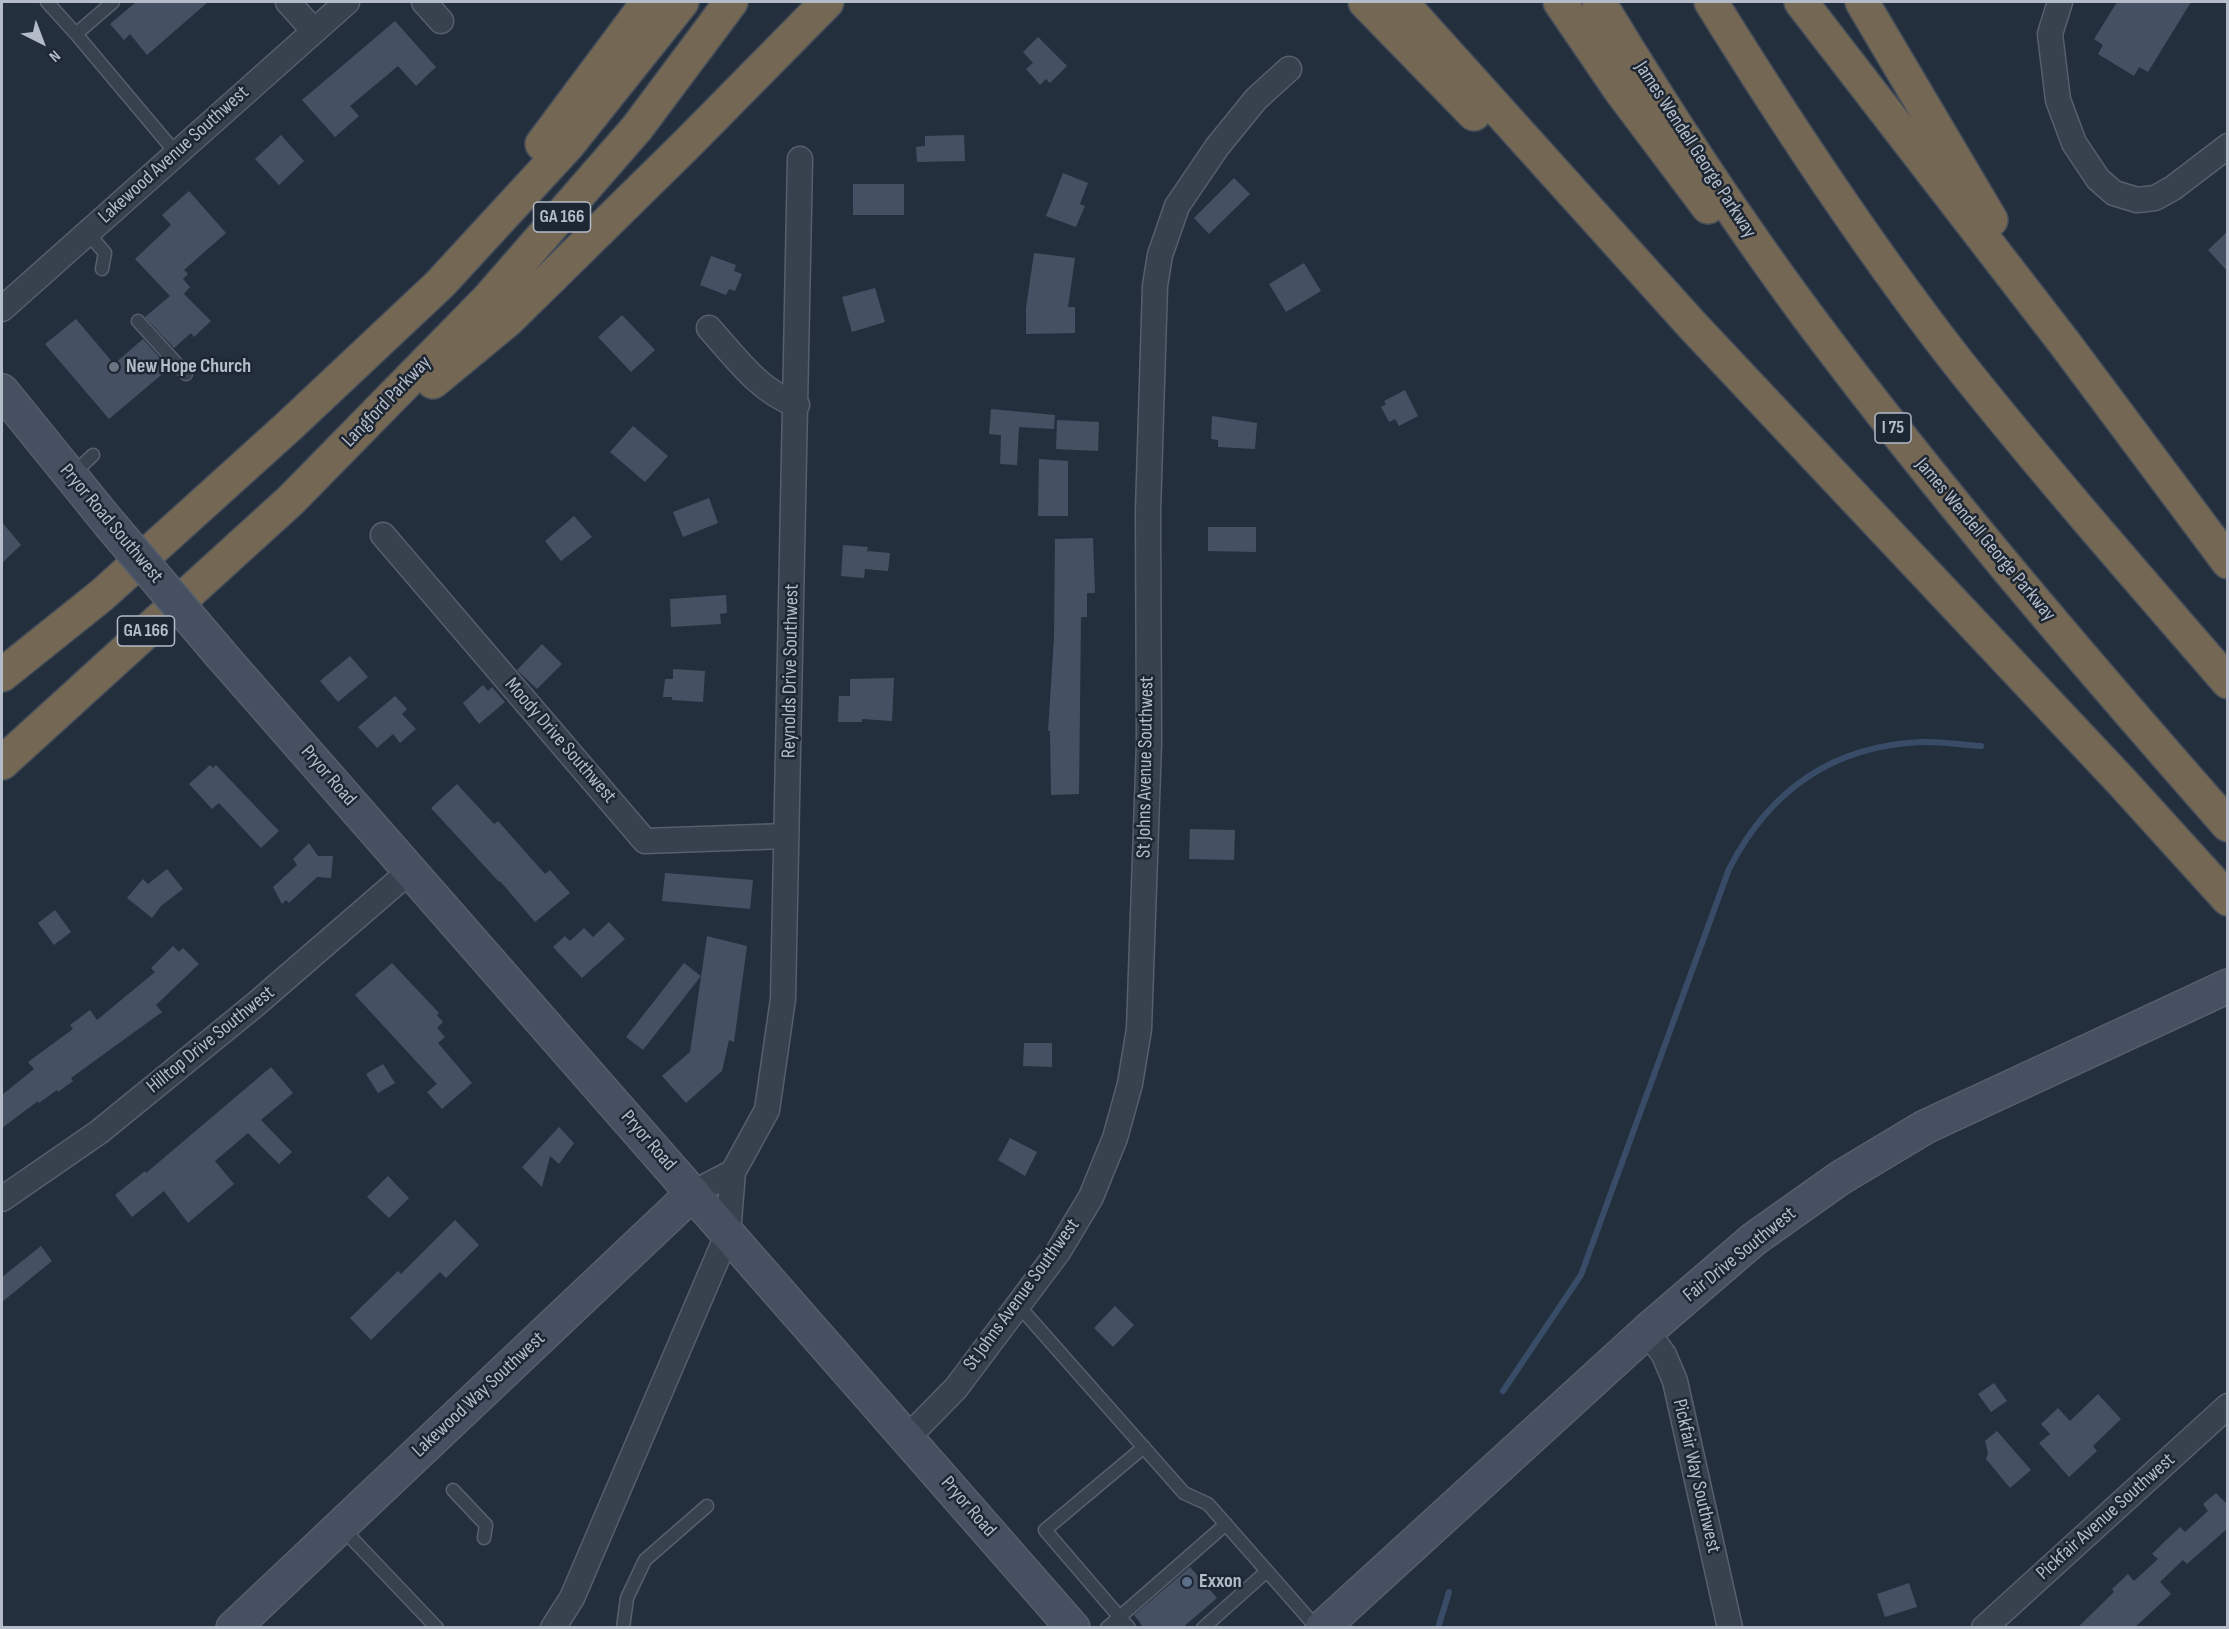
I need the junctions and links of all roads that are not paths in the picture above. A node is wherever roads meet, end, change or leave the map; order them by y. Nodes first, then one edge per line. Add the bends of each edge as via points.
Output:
1 (47, 2) edge
2 (113, 2) edge
3 (288, 2) edge
4 (347, 2) edge
5 (424, 2) edge
6 (648, 2) edge
7 (682, 2) edge
8 (731, 2) edge
9 (827, 2) edge
10 (1365, 2) edge
11 (1401, 2) edge
12 (1560, 2) edge
13 (1599, 2) edge
14 (1711, 2) edge
15 (1801, 2) edge
16 (1862, 2) edge
17 (2060, 2) edge
18 (441, 21) dead end
19 (314, 31) junction
20 (76, 34) junction
21 (1289, 69) dead end
22 (2228, 146) edge
23 (176, 153) junction
24 (800, 159) dead end
25 (87, 232) junction
26 (102, 269) dead end
27 (440, 284) junction
28 (2, 309) edge
29 (138, 321) dead end
30 (1692, 325) junction
31 (709, 328) dead end
32 (2066, 345) junction
33 (186, 374) dead end
34 (2, 391) edge
35 (797, 405) junction
36 (1903, 441) junction
37 (291, 500) junction
38 (383, 535) dead end
39 (2228, 562) edge
40 (222, 656) joint
41 (2, 675) edge
42 (2228, 682) edge
43 (2, 762) edge
44 (2228, 825) edge
45 (786, 836) junction
46 (411, 870) junction
47 (2228, 899) edge
48 (2226, 987) edge
49 (733, 1172) junction
50 (693, 1194) junction
51 (2, 1199) edge
52 (728, 1233) junction
53 (1018, 1305) junction
54 (1647, 1331) junction
55 (2228, 1406) edge
56 (907, 1438) junction
57 (1144, 1447) junction
58 (453, 1490) dead end
59 (707, 1506) dead end
60 (1226, 1524) junction
61 (340, 1526) junction
62 (484, 1538) dead end
63 (1267, 1570) junction
64 (1119, 1617) junction
65 (233, 1628) edge
66 (438, 1628) edge
67 (553, 1628) edge
68 (623, 1628) edge
69 (1073, 1628) edge
70 (1107, 1628) edge
71 (1128, 1628) edge
72 (1203, 1628) edge
73 (1317, 1628) edge
74 (1322, 1628) edge
75 (1730, 1628) edge
76 (1984, 1628) edge

1 - 20 lane
2 - 20 lane
3 - 19 street
4 - 19 street, Lakewood Avenue Southwest
5 - 18 street
6 - 27 highway
7 - 27 highway, GA 166 via 568,145
8 - 37 highway, Langford Parkway / GA 166 via 588,187 488,299
9 - 37 highway via 508,320
10 - 30 highway
11 - 30 highway
12 - 36 highway via 1691,186
13 - 36 highway, James Wendell George Parkway / I 75 via 1759,249
14 - 42 highway via 1859,227 1959,363
15 - 32 highway
16 - 32 highway
17 - 22 street via 2050,34 2058,100 2074,143 2098,179 2114,193 2137,200 2155,198
19 - 23 street, Lakewood Avenue Southwest
20 - 23 lane
21 - 53 street, St Johns Avenue Southwest via 1256,99 1217,147 1177,206 1160,255 1155,286 1148,511 1149,743 1139,1029 1130,1084 1115,1138 1091,1197 1058,1252
23 - 25 street, Lakewood Avenue Southwest
24 - 35 street, Reynolds Drive Southwest
25 - 26 lane via 105,253
25 - 28 street, Lakewood Avenue Southwest
27 - 41 highway, GA 166 via 102,595
29 - 33 lane
30 - 47 highway
31 - 35 street via 761,386 777,398
32 - 39 highway
34 - 40 street, Pryor Road Southwest, bridge via 82,465 109,523
35 - 45 street, Reynolds Drive Southwest
36 - 44 highway, James Wendell George Parkway / I 75
37 - 43 highway, Langford Parkway / GA 166
38 - 45 street, Moody Drive Southwest via 645,841
40 - 46 street, Pryor Road
45 - 49 street, Reynolds Drive Southwest via 783,999 767,1110
46 - 50 street, Pryor Road
46 - 51 street, Hilltop Drive Southwest via 99,1132
48 - 54 street, Fair Drive Southwest via 1925,1127 1849,1173 1754,1239
49 - 50 street, Lakewood Way Southwest
49 - 52 street
50 - 52 street, Pryor Road
50 - 61 street, Lakewood Way Southwest
52 - 56 street, Pryor Road
52 - 67 street via 572,1598
53 - 56 street, St Johns Avenue Southwest via 956,1388
53 - 57 lane
54 - 74 street, Fair Drive Southwest
54 - 75 street, Pickfair Way Southwest via 1664,1355 1675,1382
55 - 76 street, Pickfair Avenue Southwest
56 - 69 street, Pryor Road
57 - 60 lane via 1184,1493 1208,1504
57 - 64 lane via 1045,1530
58 - 62 lane via 486,1525
59 - 68 lane via 645,1560 627,1598
60 - 63 lane
60 - 64 lane
61 - 65 street, Lakewood Way Southwest
61 - 66 lane
63 - 72 lane
63 - 73 lane
64 - 70 lane
64 - 71 lane

